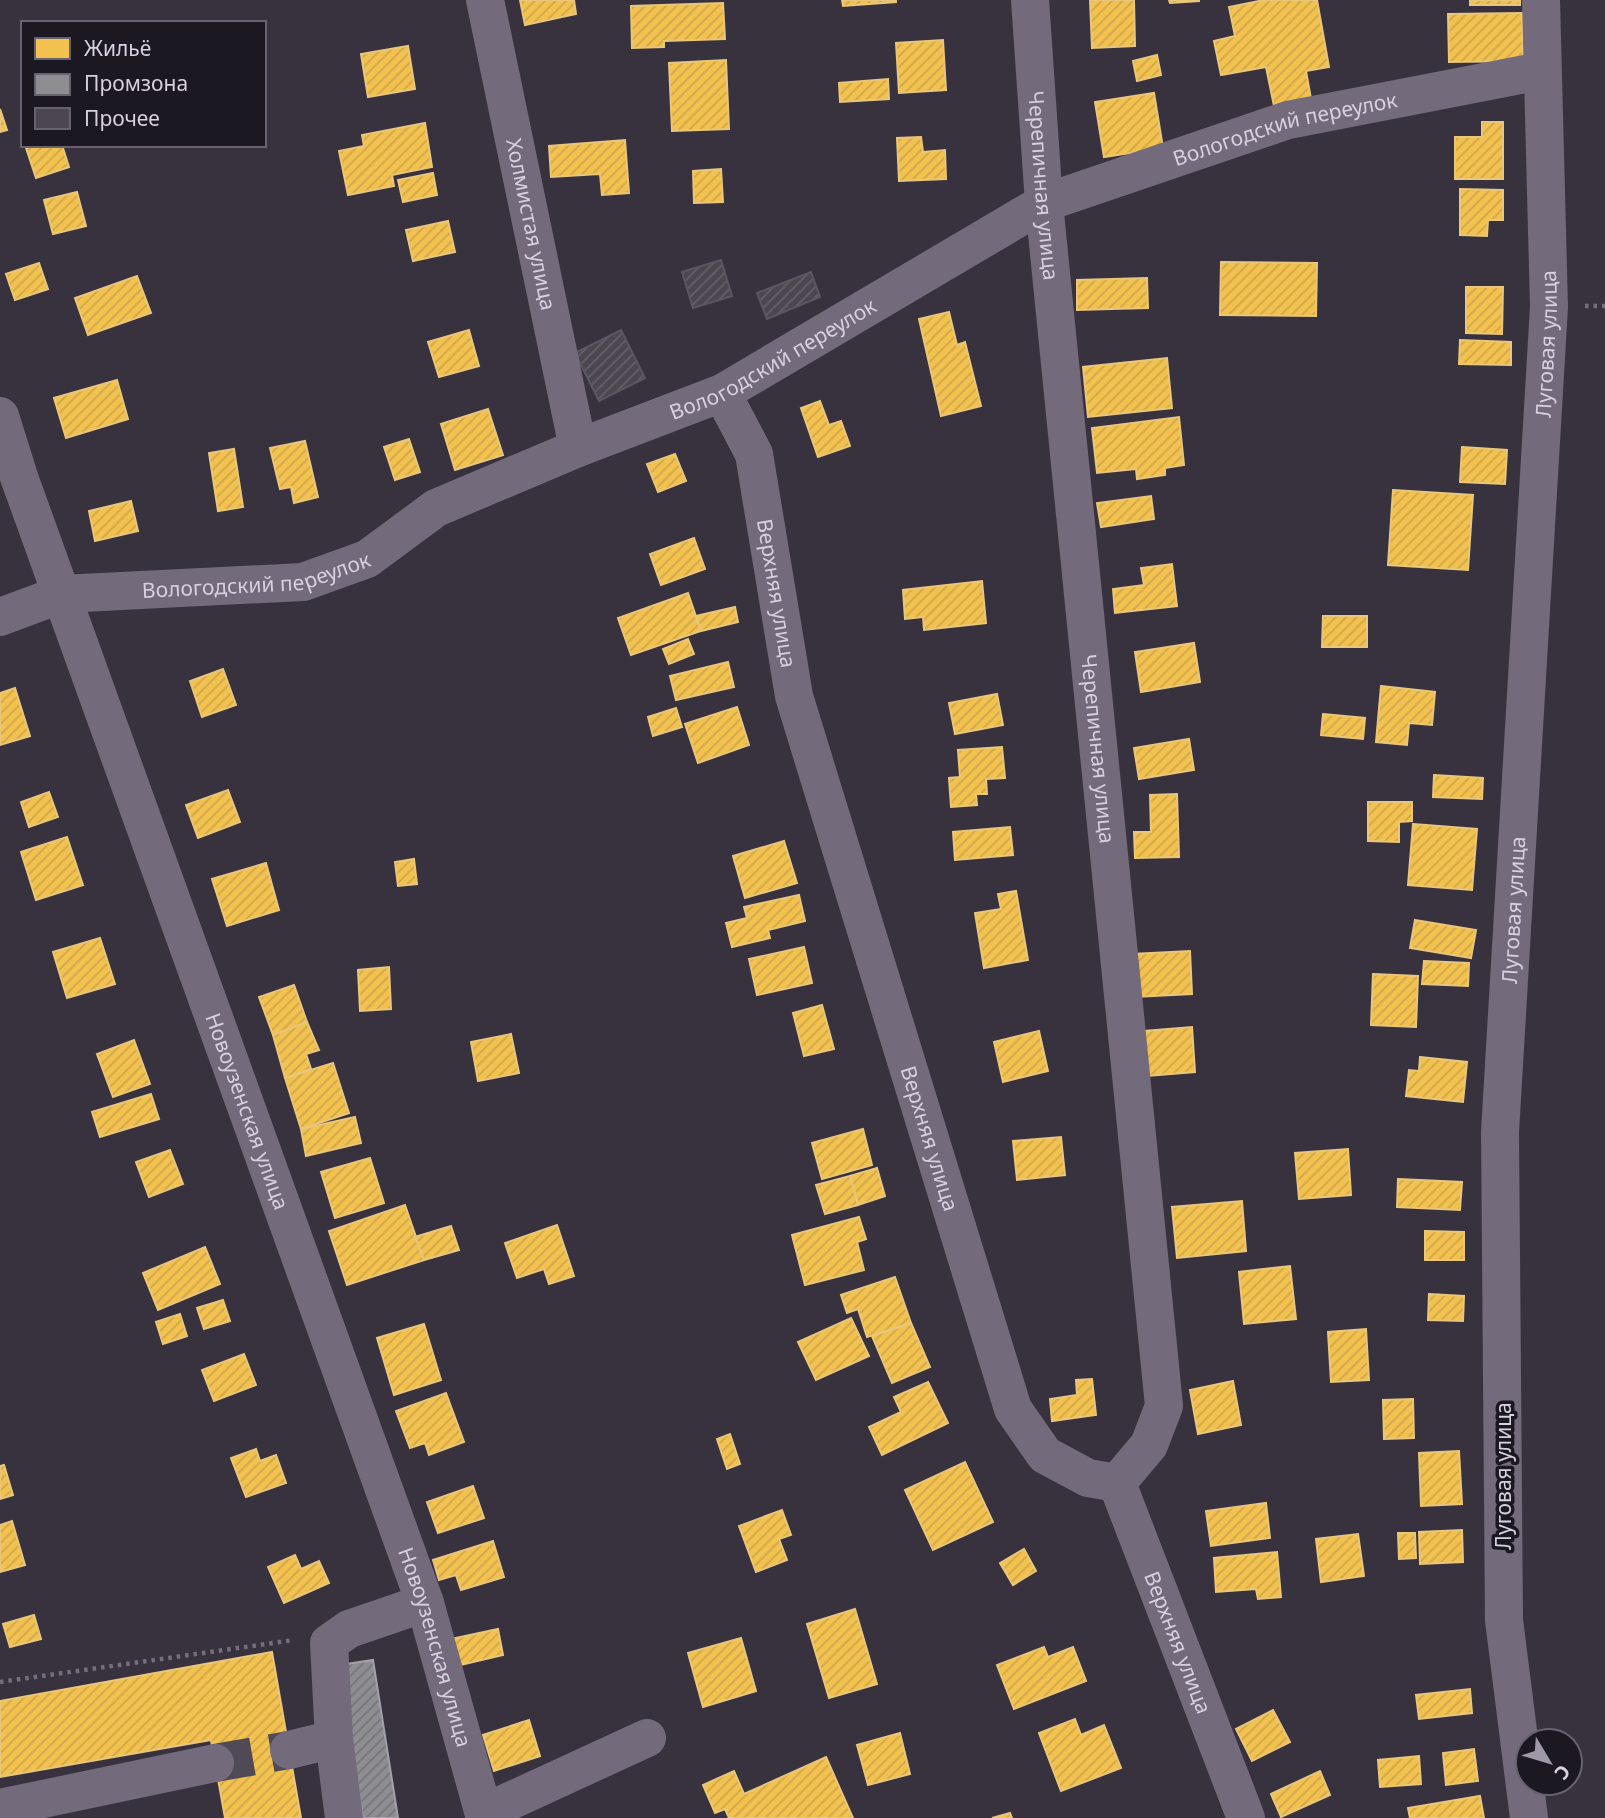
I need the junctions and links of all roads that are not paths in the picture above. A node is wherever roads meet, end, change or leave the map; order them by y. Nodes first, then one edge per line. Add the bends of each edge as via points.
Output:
1 (485, 0) edge
2 (1030, 0) edge
3 (1542, 0) edge
4 (1541, 71) junction
5 (1044, 203) junction
6 (722, 393) junction
7 (0, 416) edge
8 (578, 448) junction
9 (62, 594) junction
10 (0, 617) edge
11 (1117, 1483) junction
12 (425, 1603) junction
13 (647, 1738) dead end
14 (334, 1739) junction
15 (289, 1750) tunnel mouth
16 (215, 1763) tunnel mouth
17 (0, 1808) edge
18 (485, 1815) edge
19 (344, 1818) edge
20 (1246, 1818) edge
21 (1529, 1818) edge

1 - 8 street, Холмистая улица
2 - 5 street, Черепичная улица
3 - 4 street, Луговая улица
4 - 5 street, Вологодский переулок via 1288,120
4 - 21 street, Луговая улица via 1549,307 1500,1132 1504,1620
5 - 6 street, Вологодский переулок
5 - 11 street, Черепичная улица via 1164,1406 1149,1446
6 - 8 street, Вологодский переулок
6 - 11 street, Верхняя улица via 754,454 794,696 1013,1409 1045,1455 1088,1478
7 - 9 street, Новоузенская улица
8 - 9 street, Вологодский переулок via 436,508 367,559 303,582
9 - 10 street, Вологодский переулок
9 - 12 street, Новоузенская улица
11 - 20 street, Верхняя улица
12 - 14 street via 343,1633 329,1643
12 - 18 street, Новоузенская улица
13 - 18 street, Новоузенская улица
14 - 15 street
14 - 19 street
16 - 17 street

